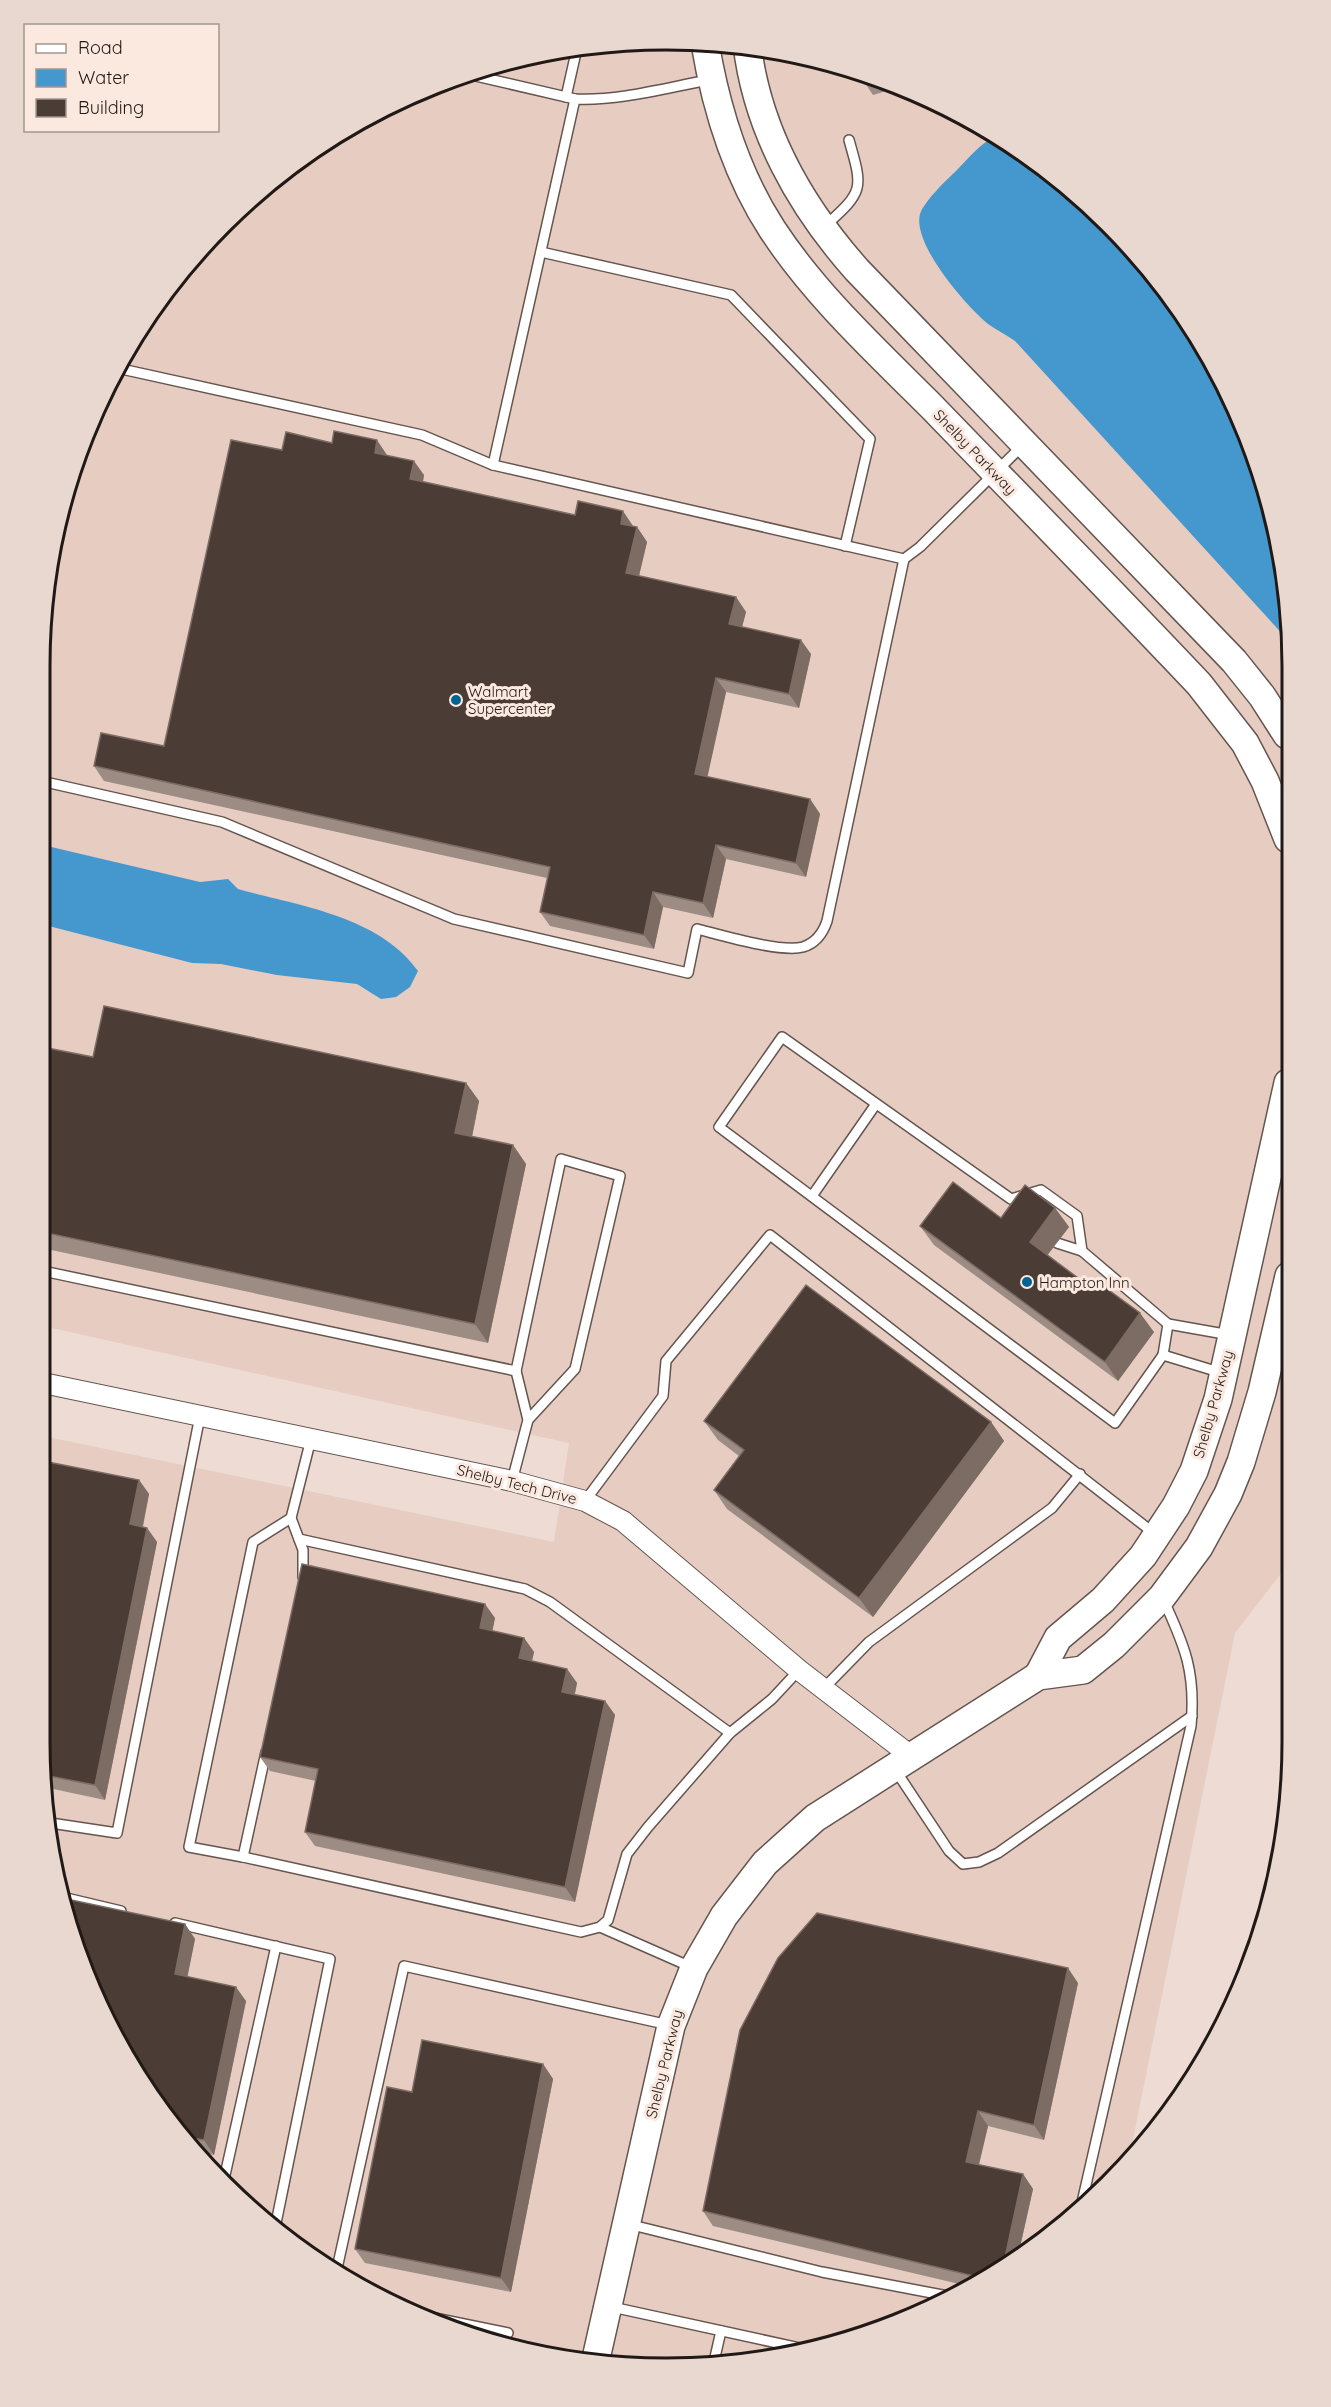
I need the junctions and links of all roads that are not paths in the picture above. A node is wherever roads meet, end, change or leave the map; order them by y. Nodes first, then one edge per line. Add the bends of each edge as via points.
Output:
1 (706, 51) edge
2 (576, 56) edge
3 (756, 57) edge
4 (481, 78) edge
5 (711, 79) junction
6 (570, 98) junction
7 (760, 104) junction
8 (849, 140) dead end
9 (822, 229) junction
10 (541, 252) junction
11 (952, 368) junction
12 (125, 370) edge
13 (902, 376) junction
14 (1024, 443) junction
15 (493, 465) junction
16 (995, 472) junction
17 (845, 546) junction
18 (904, 559) junction
19 (1282, 727) edge
20 (50, 783) edge
21 (1282, 824) edge
22 (876, 1104) junction
23 (1282, 1110) edge
24 (812, 1196) junction
25 (1057, 1243) dead end
26 (1082, 1251) junction
27 (50, 1272) edge
28 (1282, 1305) edge
29 (1168, 1324) junction
30 (1232, 1335) junction
31 (1163, 1355) junction
32 (516, 1371) junction
33 (1224, 1373) junction
34 (50, 1384) edge
35 (200, 1416) junction
36 (528, 1420) junction
37 (311, 1439) junction
38 (1202, 1452) junction
39 (1080, 1474) junction
40 (512, 1481) junction
41 (1228, 1494) junction
42 (585, 1501) junction
43 (291, 1518) junction
44 (1157, 1536) junction
45 (299, 1539) junction
46 (301, 1593) edge
47 (1162, 1597) junction
48 (799, 1670) junction
49 (1038, 1676) junction
50 (824, 1688) junction
51 (1192, 1716) junction
52 (730, 1733) junction
53 (268, 1742) edge
54 (902, 1761) junction
55 (55, 1824) edge
56 (243, 1857) junction
57 (70, 1900) edge
58 (129, 1913) edge
59 (163, 1921) edge
60 (600, 1927) junction
61 (276, 1946) junction
62 (694, 1968) junction
63 (671, 2026) junction
64 (226, 2172) edge
65 (1084, 2193) edge
66 (277, 2219) edge
67 (626, 2224) junction
68 (338, 2263) edge
69 (938, 2294) edge
70 (608, 2306) junction
71 (469, 2326) edge
72 (721, 2331) junction
73 (508, 2334) dead end
74 (788, 2346) edge
75 (597, 2353) edge
76 (716, 2355) edge

1 - 5 street, Shelby Parkway
2 - 6 lane
3 - 7 street
4 - 6 lane
5 - 6 lane via 604,99
5 - 7 street via 733,79
5 - 13 street, Shelby Parkway via 729,143 772,228 804,273
6 - 10 lane
7 - 9 street via 795,186
8 - 9 lane via 858,171 858,188 850,204
9 - 11 street
10 - 15 lane
10 - 17 lane via 731,295 870,439
11 - 13 street via 932,382
11 - 14 street
12 - 15 lane via 422,435
13 - 16 street, Shelby Parkway
14 - 16 lane
14 - 19 street via 1234,662
15 - 17 lane
16 - 18 lane via 920,548
16 - 21 street, Shelby Parkway via 1221,711 1245,743
17 - 18 lane
18 - 20 lane via 827,921 824,931 802,947 763,944 697,929 688,973 454,919 222,822
22 - 24 lane
22 - 24 lane via 782,1037 719,1127
22 - 26 lane via 1013,1203 1041,1190 1077,1216
23 - 30 street, Shelby Parkway
24 - 31 lane via 1115,1423
25 - 26 lane
26 - 29 lane
27 - 32 lane
28 - 41 street, Shelby Parkway via 1252,1431
29 - 30 lane
29 - 31 lane
30 - 33 street, Shelby Parkway
31 - 33 lane
32 - 36 lane
32 - 36 lane via 561,1159 620,1176 575,1369
33 - 38 street, Shelby Parkway
34 - 35 street, Shelby Tech Drive
35 - 37 street, Shelby Tech Drive
35 - 55 lane via 117,1833
36 - 40 lane
37 - 40 street, Shelby Tech Drive
37 - 43 lane
38 - 41 street via 1207,1481
38 - 44 street, Shelby Parkway
39 - 42 lane via 770,1235 666,1361 663,1396
39 - 44 lane
39 - 50 lane via 1052,1508 869,1642
40 - 42 street, Shelby Tech Drive
41 - 47 street, Shelby Parkway via 1200,1547
42 - 48 street, Shelby Tech Drive via 623,1521
43 - 45 lane
43 - 56 lane via 253,1542 189,1847
44 - 49 street, Shelby Parkway via 1125,1577 1058,1638
45 - 46 lane via 303,1550
45 - 52 lane via 525,1589 550,1602
47 - 49 street, Shelby Parkway via 1083,1670
47 - 51 lane via 1188,1659 1194,1693
48 - 50 street, Shelby Tech Drive
48 - 52 lane via 772,1700
49 - 54 street, Shelby Parkway
50 - 54 street, Shelby Tech Drive
51 - 54 lane via 998,1853 979,1862 963,1864 949,1851
51 - 65 lane
52 - 60 lane via 627,1854 613,1909
53 - 56 lane
54 - 62 street, Shelby Parkway via 815,1818 765,1863 724,1916
56 - 60 lane via 581,1932
57 - 58 lane
59 - 61 lane
60 - 62 lane
61 - 64 lane
61 - 66 lane via 330,1959
62 - 63 street, Shelby Parkway
63 - 67 street, Shelby Parkway
63 - 68 lane via 404,1966
67 - 69 lane via 822,2272
67 - 70 street, Shelby Parkway
70 - 72 lane
70 - 75 street, Shelby Parkway
71 - 73 lane
72 - 74 lane
72 - 76 lane

